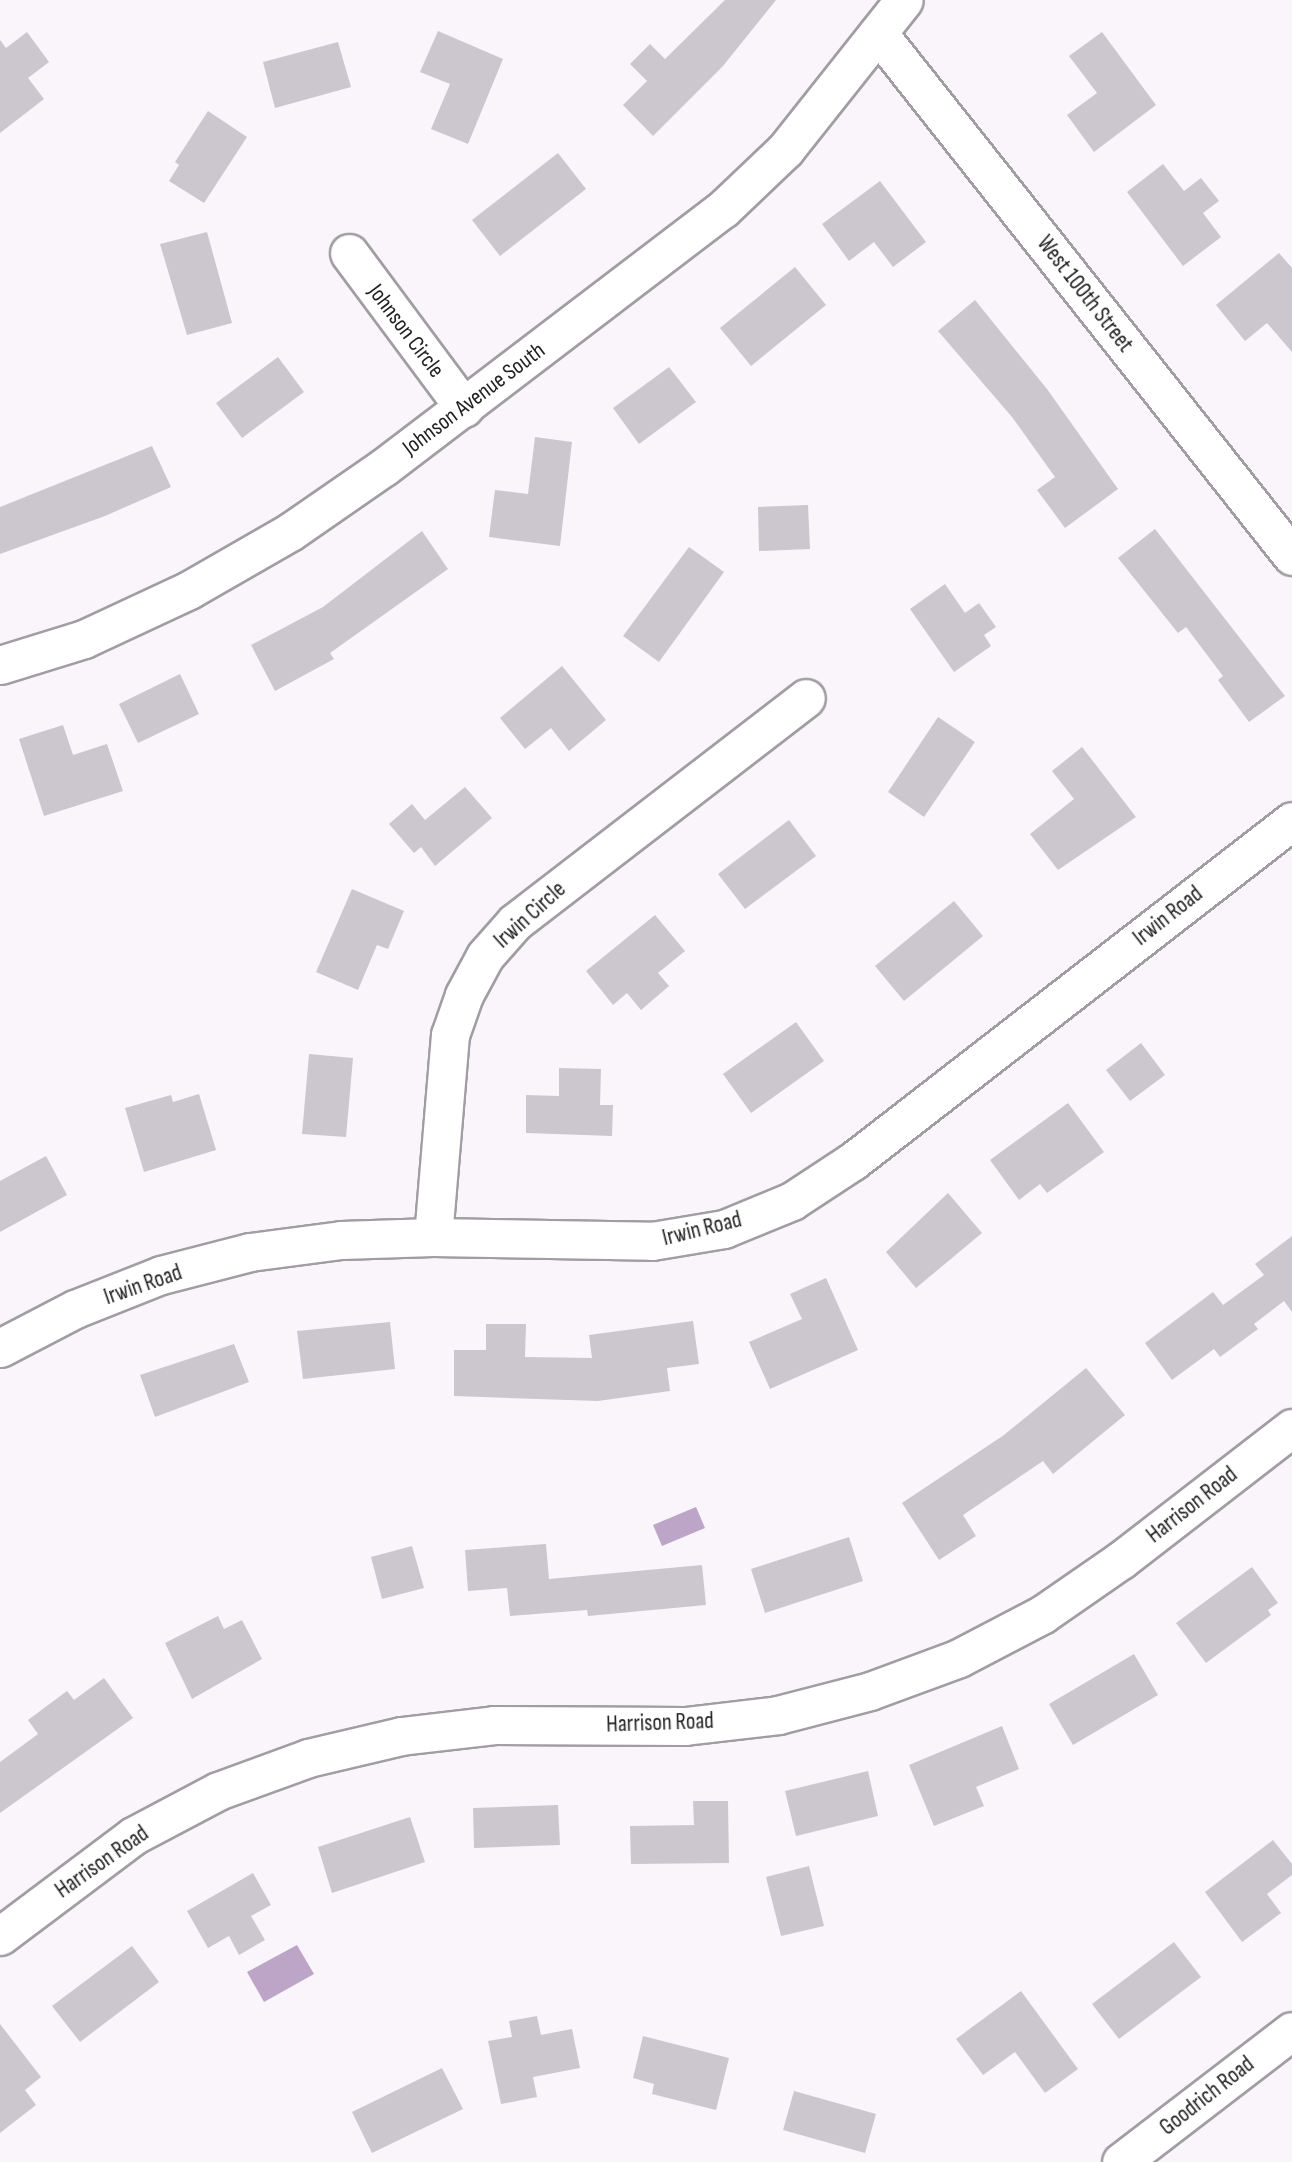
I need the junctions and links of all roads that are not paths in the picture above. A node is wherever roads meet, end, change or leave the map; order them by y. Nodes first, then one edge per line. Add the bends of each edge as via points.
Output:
1 (904, 0) edge
2 (878, 33) junction
3 (349, 253) dead end
4 (464, 408) junction
5 (1292, 556) edge
6 (0, 665) edge
7 (806, 698) dead end
8 (1292, 821) edge
9 (433, 1237) junction
10 (0, 1348) edge
11 (1292, 1428) edge
12 (0, 1936) edge
13 (1292, 2031) edge
14 (1121, 2162) edge

1 - 2 street, Johnson Avenue South
2 - 4 street, Johnson Avenue South via 785,150 723,209
2 - 5 street, West 100th Street
3 - 4 street, Johnson Circle
4 - 6 street, Johnson Avenue South via 290,533 189,590 84,639
7 - 9 street, Irwin Circle via 515,922 485,956 450,1035
8 - 9 street, Irwin Road via 853,1161 792,1201 724,1229 652,1241 579,1244
9 - 10 street, Irwin Road via 341,1240 263,1251 161,1275 75,1309
11 - 12 street, Harrison Road via 1043,1614 959,1658 870,1691 778,1715 685,1726 494,1725 401,1736 308,1758 218,1791 133,1836
13 - 14 street, Goodrich Road

